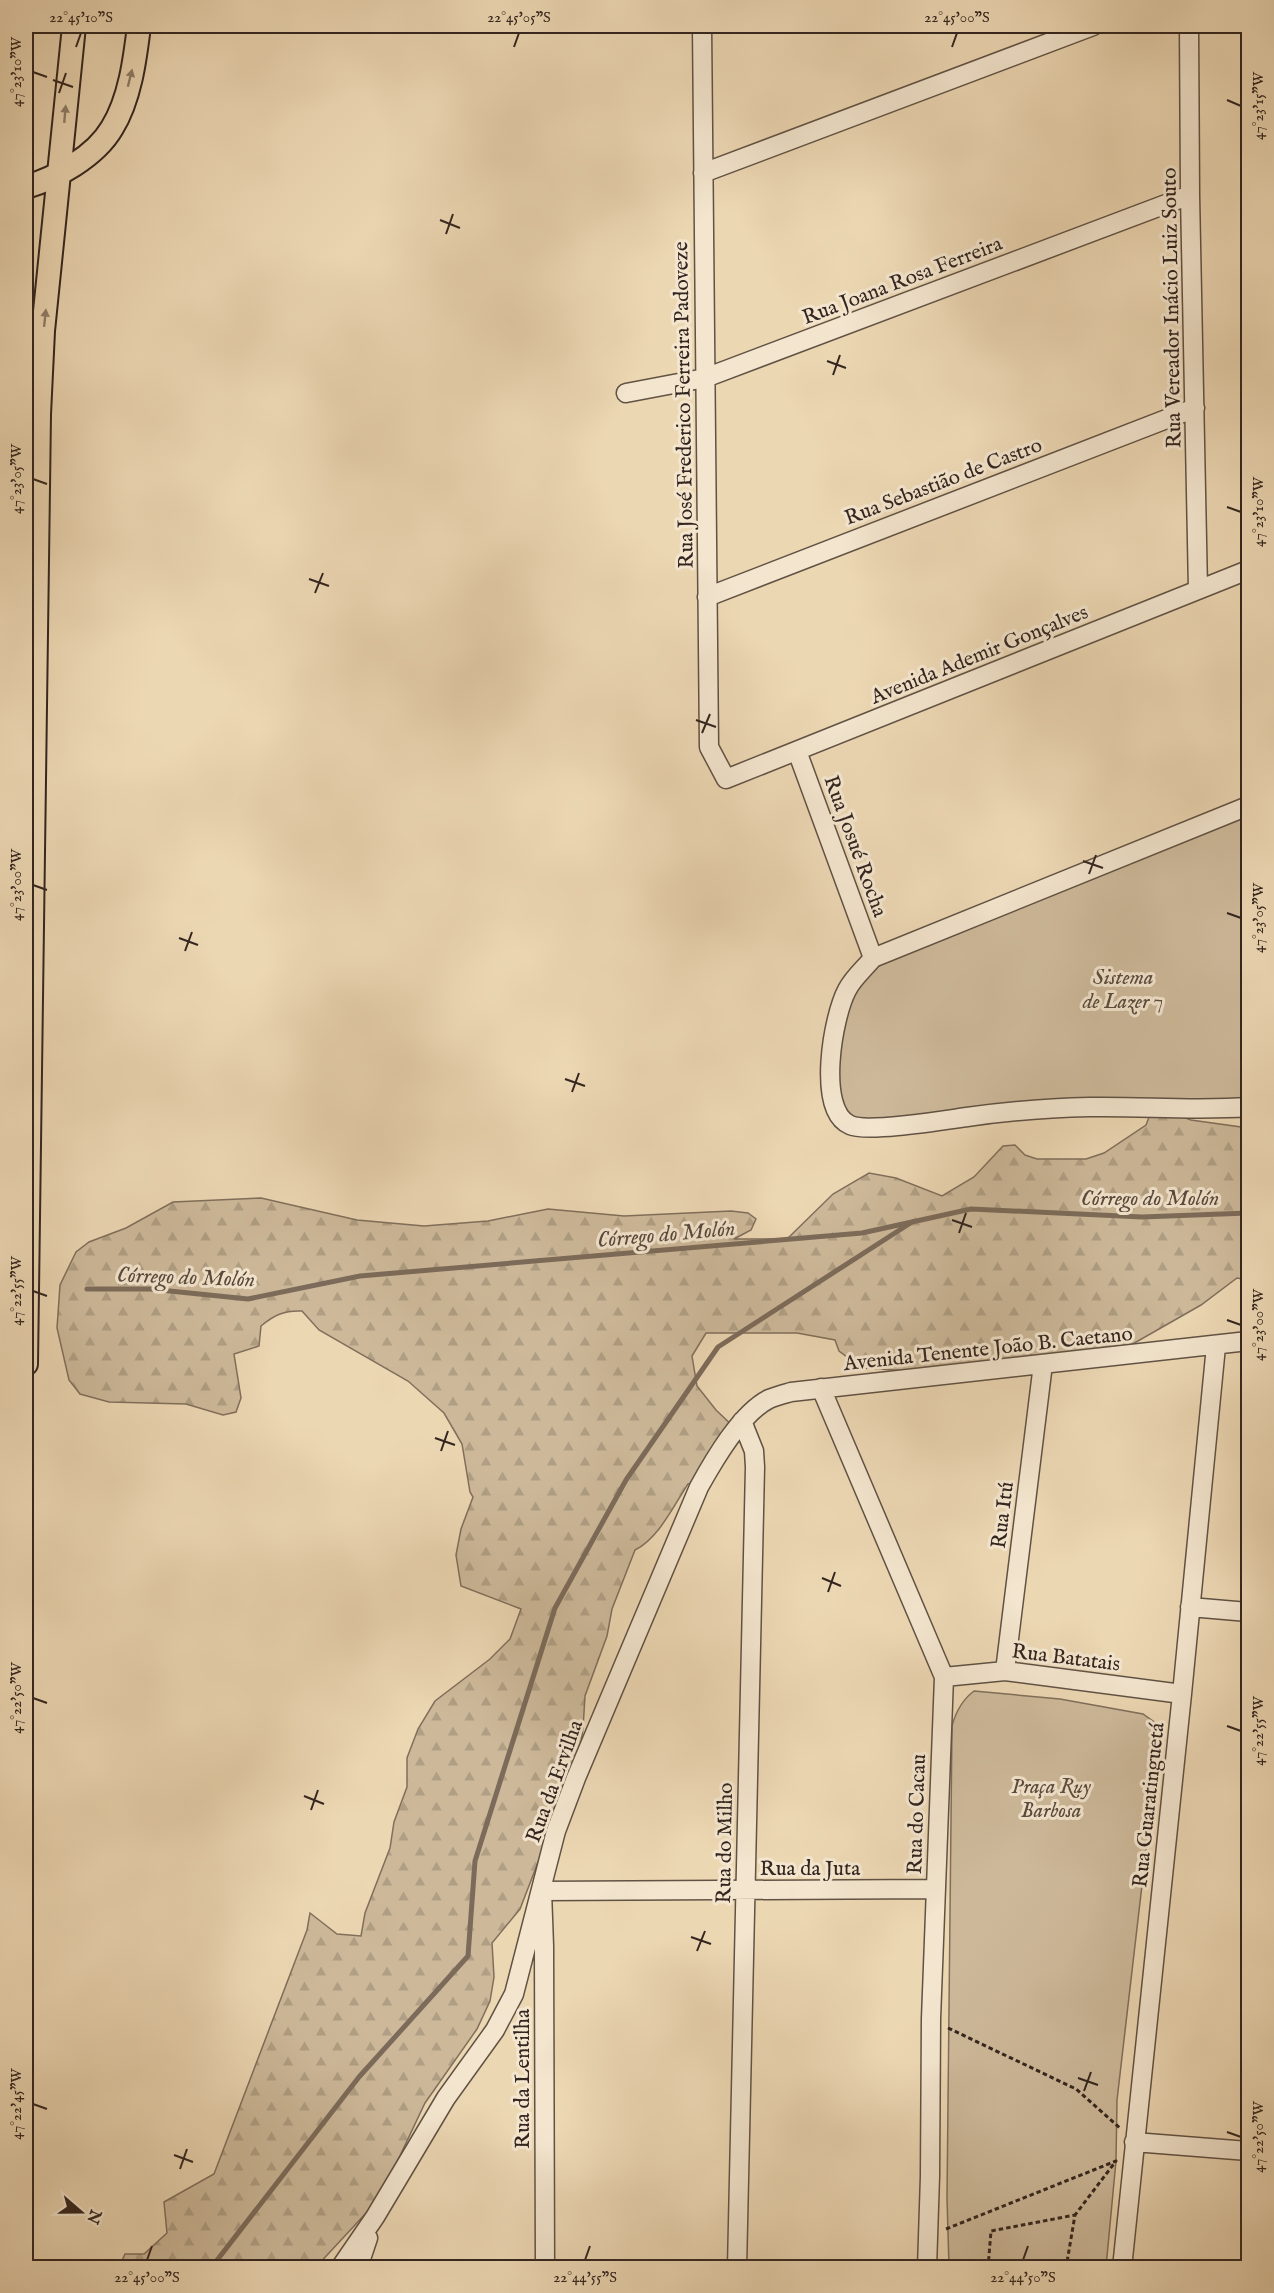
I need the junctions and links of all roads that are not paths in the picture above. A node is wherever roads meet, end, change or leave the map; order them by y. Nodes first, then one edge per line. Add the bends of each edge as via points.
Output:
1 (74, 26) edge
2 (139, 26) edge
3 (702, 26) edge
4 (1093, 26) edge
5 (1189, 26) edge
6 (60, 172) junction
7 (703, 173) junction
8 (26, 187) edge
9 (1190, 195) junction
10 (705, 378) junction
11 (626, 393) dead end
12 (1195, 408) junction
13 (1248, 570) edge
14 (1198, 590) junction
15 (707, 597) junction
16 (797, 751) junction
17 (726, 779) joint
18 (1248, 806) edge
19 (873, 958) junction
20 (1248, 1107) edge
21 (1248, 1341) edge
22 (1216, 1346) junction
23 (26, 1364) edge
24 (1043, 1364) junction
25 (821, 1388) junction
26 (742, 1421) junction
27 (1190, 1607) junction
28 (1248, 1612) edge
29 (1005, 1671) junction
30 (944, 1677) junction
31 (1182, 1694) junction
32 (935, 1889) junction
33 (542, 1891) junction
34 (745, 1891) junction
35 (1134, 2142) junction
36 (1248, 2151) edge
37 (375, 2217) junction
38 (340, 2268) edge
39 (358, 2268) edge
40 (545, 2268) edge
41 (737, 2268) edge
42 (927, 2268) edge
43 (1122, 2268) edge

6 -> 1 main road
6 -> 2 main road via 86,156 112,129 130,80
3 - 7 street, Rua José Frederico Ferreira Padoveze
4 - 7 street
5 - 9 street, Rua Vereador Inácio Luiz Souto
6 - 8 main road
23 -> 6 main road via 39,414 43,332
7 - 10 street, Rua José Frederico Ferreira Padoveze
9 - 10 street, Rua Joana Rosa Ferreira
9 - 12 street, Rua Vereador Inácio Luiz Souto
10 - 11 street, Rua Joana Rosa Ferreira
10 - 15 street, Rua José Frederico Ferreira Padoveze
12 - 14 street, Rua Vereador Inácio Luiz Souto
12 - 15 street, Rua Sebastião de Castro
13 - 14 street, Avenida Ademir Gonçalves
14 - 16 street, Avenida Ademir Gonçalves
15 - 17 street, Rua José Frederico Ferreira Padoveze via 709,747
16 - 17 street, Avenida Ademir Gonçalves
16 - 19 street, Rua Josué Rocha
18 - 19 street
19 - 20 street via 847,990 835,1029 829,1089 837,1115 851,1126 1089,1107
21 - 22 street, Avenida Tenente João B. Caetano
22 - 24 street, Avenida Tenente João B. Caetano
22 - 27 street, Rua Guaratinguetá
24 - 25 street, Avenida Tenente João B. Caetano
24 - 29 street, Rua Itú
25 - 26 street, Avenida Tenente João B. Caetano via 768,1399
25 - 30 street, Rua do Cacau
26 - 33 street, Rua da Ervilha via 699,1487 576,1778 556,1831
26 - 34 street, Rua do Milho via 754,1451 755,1467
27 - 28 street
27 - 31 street, Rua Guaratinguetá
29 - 30 street, Rua Batatais
29 - 31 street, Rua Batatais
30 - 32 street, Rua do Cacau
31 - 35 street, Rua Guaratinguetá
32 - 34 street, Rua da Juta
32 - 42 street, Rua do Cacau
33 - 34 street, Rua da Juta
33 - 37 street, Rua da Ervilha via 514,1994
33 - 40 street, Rua da Lentilha
34 - 41 street, Rua do Milho
35 - 36 street
35 - 43 street, Rua Guaratinguetá
37 - 38 street, Rua da Ervilha
37 - 39 street, Rua da Ervilha

